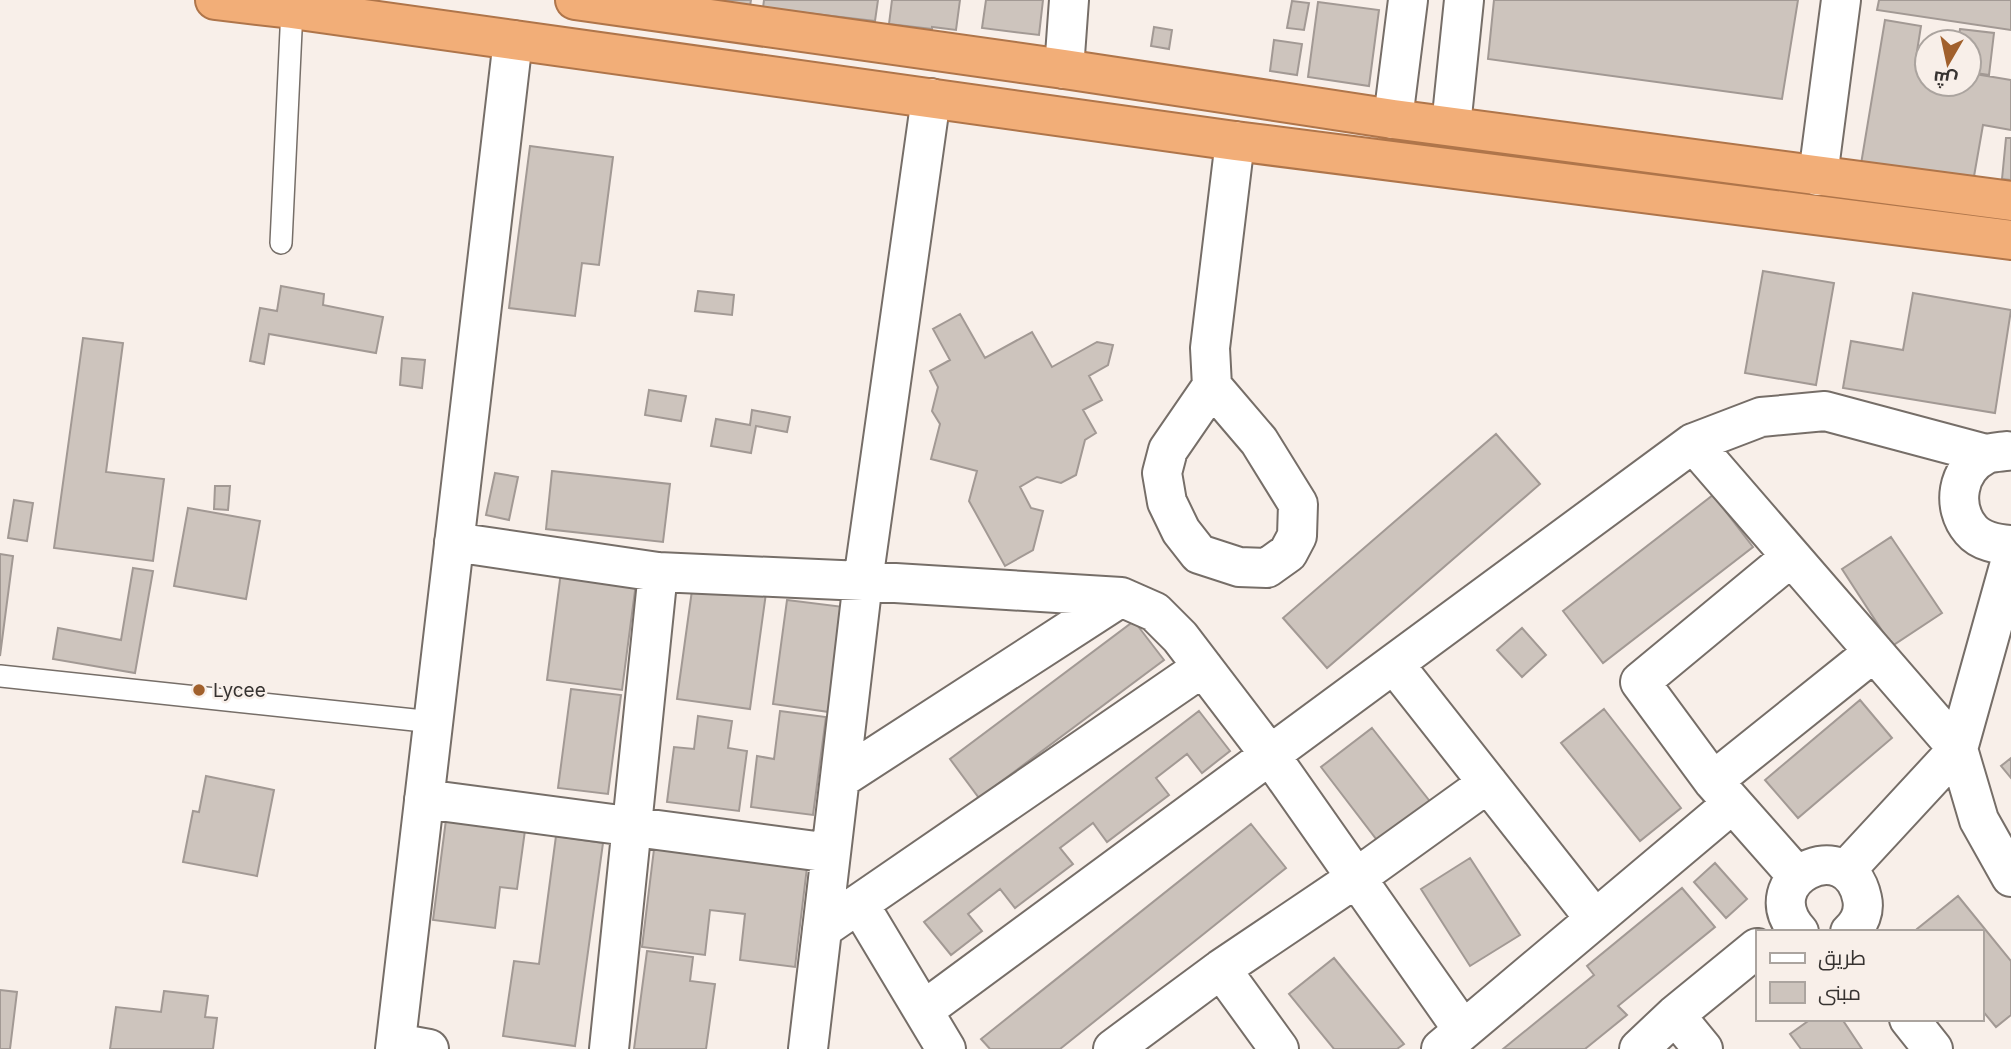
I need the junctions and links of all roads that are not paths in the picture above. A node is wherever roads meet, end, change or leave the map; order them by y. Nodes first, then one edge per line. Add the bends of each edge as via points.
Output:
1 (215, 0) edge
2 (575, 0) edge
3 (1069, 0) edge
4 (1408, 0) edge
5 (1464, 0) edge
6 (1841, 0) edge
7 (292, 9) junction
8 (513, 40) junction
9 (1064, 69) junction
10 (931, 98) junction
11 (1393, 119) junction
12 (1451, 126) junction
13 (1235, 141) junction
14 (1818, 177) junction
15 (2011, 201) edge
16 (2011, 240) edge
17 (281, 243) dead end
18 (1212, 386) junction
19 (1692, 443) junction
20 (1998, 452) edge
21 (454, 542) junction
22 (2011, 545) edge
23 (1791, 557) junction
24 (2011, 559) edge
25 (658, 572) junction
26 (863, 582) junction
27 (1121, 597) junction
28 (1874, 652) junction
29 (1394, 664) junction
30 (1203, 667) junction
31 (0, 676) edge
32 (433, 722) junction
33 (1958, 749) junction
34 (1270, 755) junction
35 (840, 779) junction
36 (1488, 783) junction
37 (1722, 793) junction
38 (424, 799) junction
39 (631, 827) junction
40 (831, 853) junction
41 (1846, 870) junction
42 (1797, 876) junction
43 (2011, 877) edge
44 (1356, 878) junction
45 (859, 904) junction
46 (1595, 919) junction
47 (1788, 928) edge
48 (822, 929) junction
49 (1852, 930) edge
50 (1756, 949) edge
51 (1221, 969) junction
52 (924, 1010) junction
53 (1675, 1015) junction
54 (1911, 1021) edge
55 (1452, 1040) edge
56 (407, 1047) edge
57 (609, 1049) edge
58 (808, 1049) edge
59 (946, 1049) edge
60 (1113, 1049) edge
61 (1279, 1049) edge
62 (1639, 1049) edge
63 (1703, 1049) edge
64 (1933, 1049) edge

1 - 7 highway
2 - 9 highway
3 - 9 street
4 - 11 street
5 - 12 street
6 - 14 street
7 - 8 highway
7 - 17 lane
8 - 10 highway
8 - 21 street
9 - 11 highway
10 - 13 highway
10 - 26 street
11 - 12 highway
12 - 14 highway
13 - 16 highway
13 - 18 street via 1210,348
14 - 15 highway
18 - 18 street via 1259,441 1298,504 1297,536 1288,553 1266,568 1239,567 1199,555 1167,502 1162,473 1168,450
19 - 20 street via 1761,417 1825,411
19 - 23 street
19 - 29 street
20 - 22 street via 1968,468 1958,490 1960,512 1972,532 1992,544
21 - 25 street
21 - 32 street
23 - 28 street
23 - 37 street via 1640,682
24 - 33 street
25 - 26 street
25 - 39 street
26 - 27 street
26 - 35 street
27 - 30 street via 1155,612
27 - 35 street
28 - 33 street
28 - 37 street
29 - 34 street
29 - 36 street
30 - 34 street
30 - 45 street
31 - 32 lane
32 - 38 street
33 - 41 street
33 - 43 street via 1979,820
34 - 44 street
34 - 52 street
35 - 40 street
36 - 44 street
36 - 46 street
37 - 42 street
37 - 46 street
38 - 39 street
38 - 56 street
39 - 40 street
39 - 57 street
40 - 48 street
41 - 42 street via 1827,864 1806,868
41 - 49 street via 1860,886 1864,905
42 - 47 street via 1785,901
44 - 51 street
44 - 55 street
45 - 48 street
45 - 52 street
46 - 55 street
48 - 58 street
50 - 53 street
51 - 60 street
51 - 61 street
52 - 59 street
53 - 62 street
53 - 63 street
54 - 64 street

